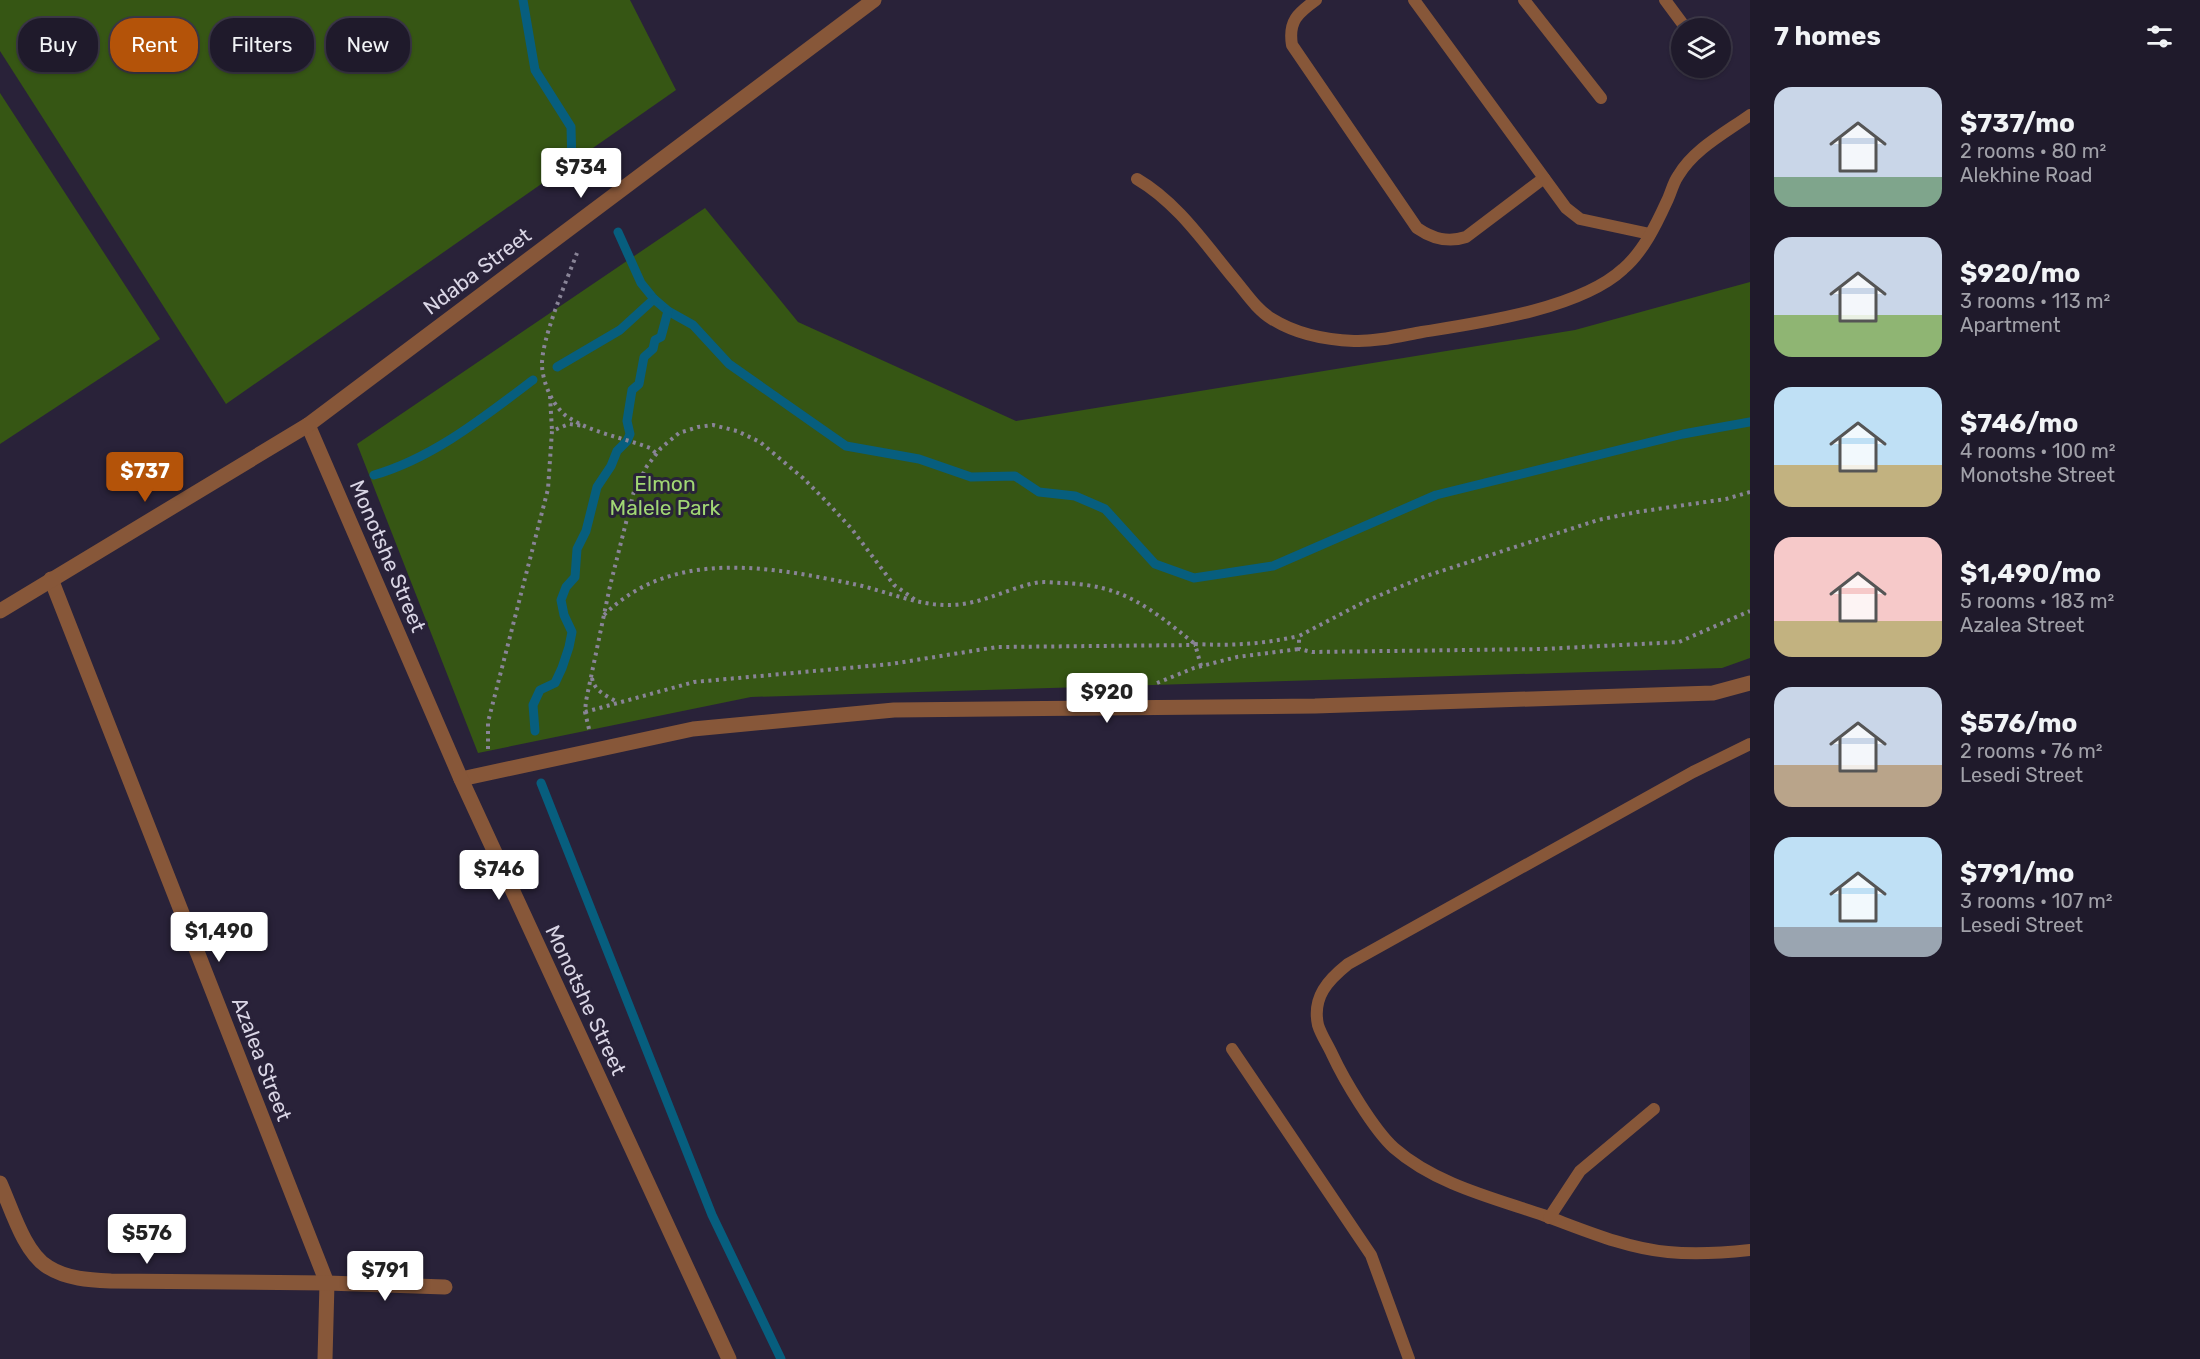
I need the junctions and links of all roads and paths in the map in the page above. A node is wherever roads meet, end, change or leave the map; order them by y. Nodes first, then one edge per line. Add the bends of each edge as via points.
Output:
1 (874, 0) edge
2 (1316, 0) edge
3 (1414, 0) edge
4 (1524, 0) edge
5 (1665, 0) edge
6 (1678, 18) edge
7 (1601, 98) dead end
8 (1750, 115) edge
9 (1544, 178) junction
10 (1137, 179) dead end
11 (562, 234) junction
12 (1650, 234) junction
13 (550, 396) junction
14 (308, 425) junction
15 (584, 426) junction
16 (552, 431) junction
17 (657, 454) junction
18 (1750, 492) edge
19 (51, 579) junction
20 (917, 601) junction
21 (0, 611) edge
22 (1750, 611) edge
23 (603, 615) junction
24 (1299, 636) junction
25 (1195, 644) junction
26 (1299, 649) junction
27 (1200, 666) junction
28 (591, 675) junction
29 (1750, 683) edge
30 (1151, 686) dead end
31 (617, 702) junction
32 (585, 712) junction
33 (1750, 744) edge
34 (594, 750) junction
35 (489, 773) junction
36 (461, 779) junction
37 (1232, 1049) dead end
38 (1654, 1109) dead end
39 (0, 1183) edge
40 (1549, 1218) junction
41 (1750, 1250) edge
42 (327, 1283) junction
43 (445, 1287) dead end
44 (325, 1359) edge
45 (729, 1359) edge
46 (1409, 1359) edge

1 - 11 street, Ndaba Street
2 - 9 lane via 1294,21 1290,32 1292,45 1417,228 1442,240 1453,242 1466,237
3 - 9 lane
4 - 7 lane
5 - 6 lane
8 - 12 lane via 1691,158 1676,177
9 - 12 lane via 1566,208 1580,219
10 - 12 lane via 1175,208 1269,317 1314,336 1356,341 1455,327 1568,300 1623,270
11 - 13 path via 578,252 545,344 542,367
11 - 14 street, Ndaba Street
13 - 15 path via 564,414
13 - 16 path
14 - 19 street, Ndaba Street
14 - 36 street, Monotshe Street
15 - 16 path via 569,424
15 - 17 path via 650,448
16 - 35 path via 548,489 488,722
17 - 20 path via 679,432 713,425 760,442 817,492 851,528 894,585
17 - 23 path via 634,491
18 - 24 path via 1598,520 1426,576 1366,601
19 - 21 street, Ndaba Street
19 - 42 street, Azalea Street
20 - 23 path via 811,577 741,567 710,567 648,584 629,593
20 - 25 path via 948,605 978,601 1036,582 1111,589 1148,607
22 - 26 path via 1679,642 1542,650
23 - 28 path
24 - 25 path via 1232,646
24 - 26 path
25 - 27 path
25 - 31 path via 997,646 891,664 694,682
26 - 27 path
27 - 30 path
28 - 31 path via 593,684
28 - 32 path
29 - 34 street via 1701,694 1315,705 894,710 693,729
31 - 32 path
32 - 34 path
33 - 40 lane via 1348,964 1322,990 1318,1025 1335,1062 1376,1128 1394,1148 1432,1173
34 - 35 street
35 - 36 street
36 - 45 street, Monotshe Street
37 - 46 lane via 1371,1255
38 - 40 lane via 1580,1171
39 - 42 street via 33,1253 48,1267 78,1279
40 - 41 lane via 1630,1246 1708,1254
42 - 43 street
42 - 44 street, Azalea Street

